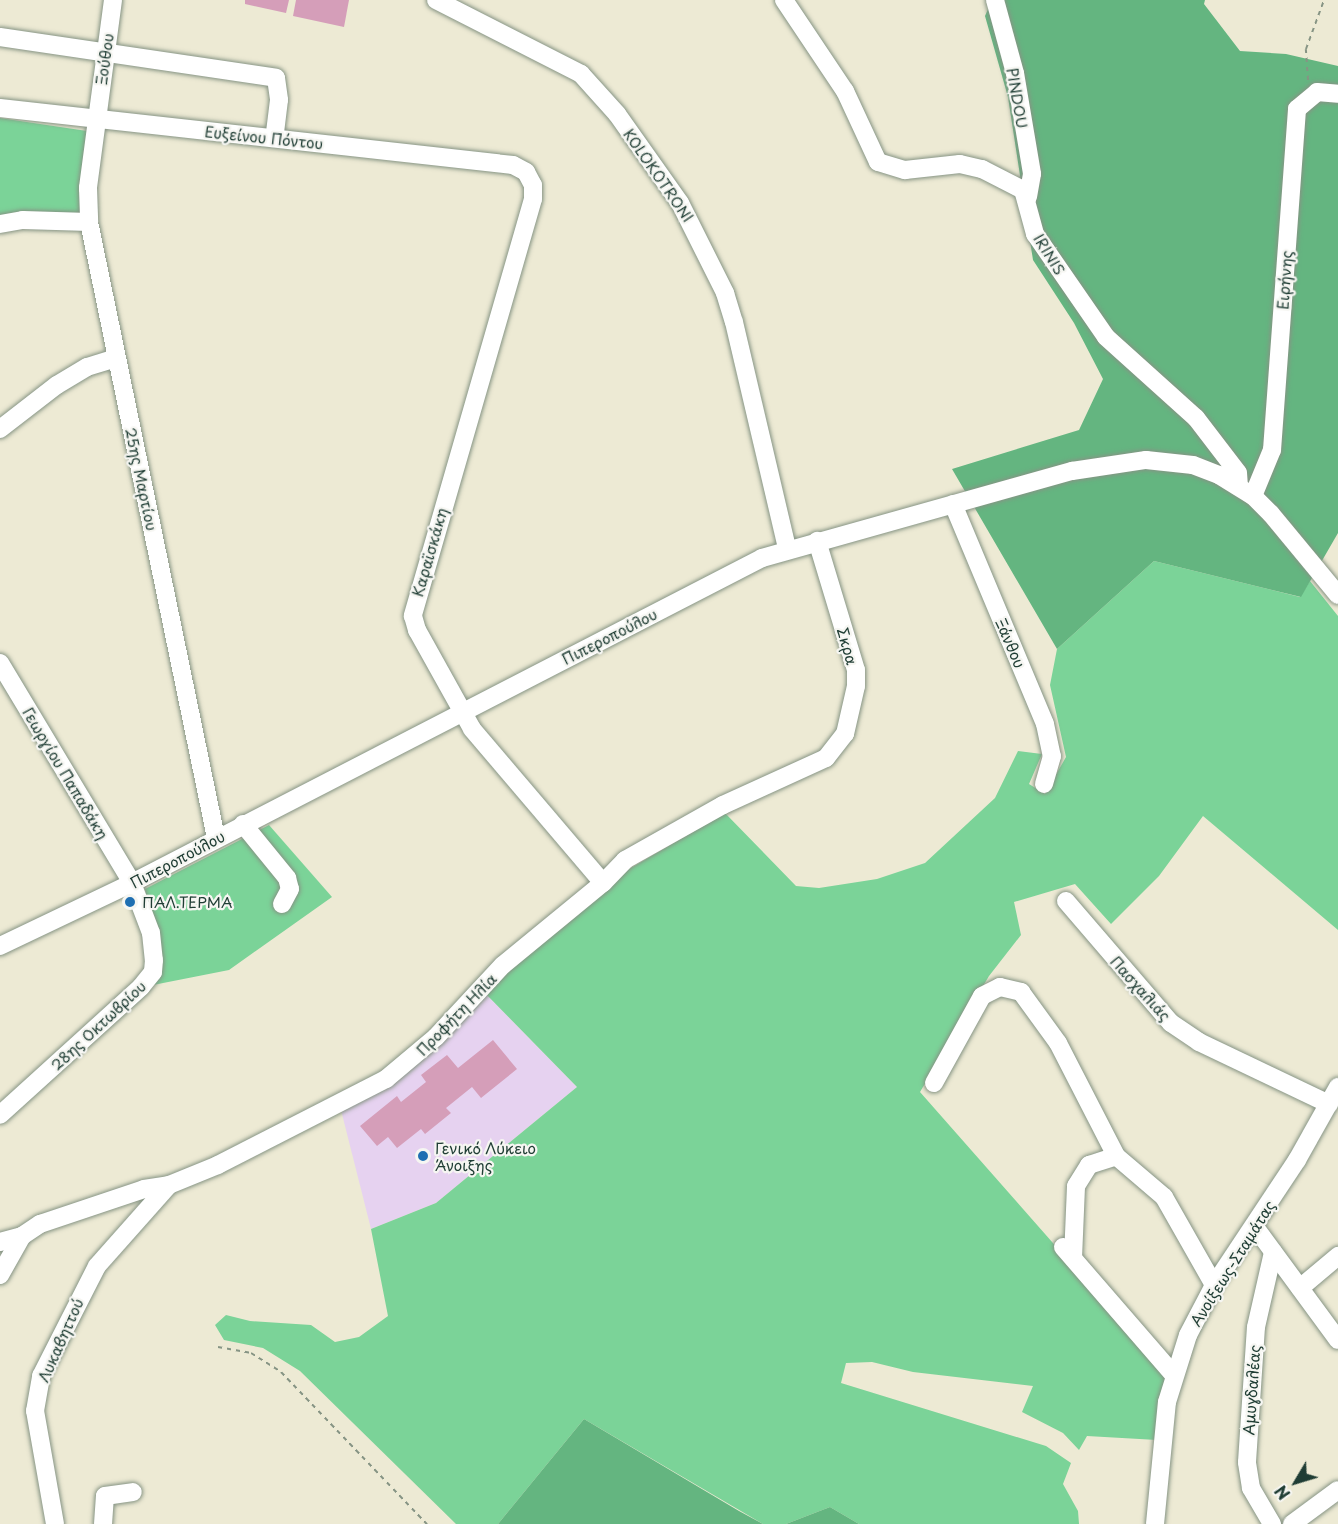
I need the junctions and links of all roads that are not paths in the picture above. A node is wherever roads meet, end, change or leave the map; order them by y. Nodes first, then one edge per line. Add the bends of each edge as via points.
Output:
1 (113, 0) edge
2 (436, 0) edge
3 (784, 0) edge
4 (996, 0) edge
5 (0, 37) edge
6 (105, 51) junction
7 (1338, 94) edge
8 (0, 108) edge
9 (96, 118) junction
10 (274, 138) junction
11 (526, 172) joint
12 (1028, 197) junction
13 (89, 222) junction
14 (0, 224) edge
15 (117, 358) junction
16 (0, 429) edge
17 (1246, 491) junction
18 (953, 504) junction
19 (818, 541) junction
20 (787, 549) junction
21 (1338, 595) edge
22 (0, 663) edge
23 (459, 712) junction
24 (835, 750) joint
25 (1044, 784) dead end
26 (243, 824) junction
27 (216, 838) junction
28 (132, 883) junction
29 (603, 883) junction
30 (1066, 900) dead end
31 (282, 904) dead end
32 (0, 946) edge
33 (934, 1083) dead end
34 (1338, 1087) edge
35 (1329, 1104) junction
36 (0, 1115) edge
37 (1116, 1156) junction
38 (169, 1185) junction
39 (1255, 1227) junction
40 (22, 1236) junction
41 (0, 1242) edge
42 (1273, 1252) junction
43 (1338, 1256) edge
44 (0, 1275) edge
45 (1214, 1285) junction
46 (1300, 1288) junction
47 (1338, 1340) edge
48 (1174, 1375) junction
49 (1338, 1490) edge
50 (133, 1492) dead end
51 (55, 1524) edge
52 (103, 1524) edge
53 (1155, 1524) edge
54 (1272, 1524) edge
55 (1292, 1524) edge

1 - 6 street, Ξούθου
2 - 20 street, KOLOKOTRONI via 580,74 617,114 680,203 713,268 734,322
3 - 12 street via 845,91 878,162 905,170 960,164 982,169 1018,185
4 - 12 street, PINDOU via 1015,74 1032,174
5 - 6 street
6 - 9 street, Ξούθου
6 - 10 street via 276,78 279,100
7 - 17 street, Ειρήνης via 1322,90 1312,93 1297,109 1272,450
8 - 9 street, Ευξείνου Πόντου
9 - 10 street, Ευξείνου Πόντου
9 - 13 street, 25ης Μαρτίου
10 - 11 street, Ευξείνου Πόντου via 513,165
11 - 23 street, Καραϊσκάκη via 533,185 533,199 415,600 417,630
12 - 17 street, IRINIS via 1035,234 1106,337 1196,418 1238,473
13 - 14 street via 23,220
13 - 15 street, 25ης Μαρτίου
15 - 16 street via 87,367 57,385
15 - 27 street, 25ης Μαρτίου
17 - 18 street, Πιπεροπούλου via 1193,465 1146,460 1072,471
17 - 21 street
18 - 19 street, Πιπεροπούλου
18 - 25 street, Ξάνθου via 1045,724 1052,756
19 - 20 street, Πιπεροπούλου
19 - 24 street, Σκρα via 856,670 845,734
20 - 23 street, Πιπεροπούλου
22 - 28 street, Γεωργίου Παπαδάκη
23 - 26 street, Πιπεροπούλου
23 - 29 street, Καραϊσκάκη
24 - 29 street, Προφήτη Ηλία via 826,758 723,805 625,860
26 - 27 street, Πιπεροπούλου
26 - 31 street via 287,878 290,889
27 - 28 street, Πιπεροπούλου
28 - 32 street, Πιπεροπούλου
28 - 36 street, 28ης Οκτωβρίου via 151,933 153,972
29 - 38 street, Προφήτη Ηλία via 503,965 436,1037 386,1079 294,1129
30 - 35 street, Πασχαλιάς via 1171,1023 1199,1042
33 - 37 street via 980,998 995,988 1015,990 1026,997 1049,1028
34 - 35 street, Ανοίξεως-Σταμάτας
35 - 39 street, Ανοίξεως-Σταμάτας
37 - 45 street via 1164,1197
37 - 48 street via 1089,1165 1076,1186 1068,1253
38 - 40 street, Προφήτη Ηλία via 144,1189 40,1224
38 - 51 street, Λυκαβηττού via 97,1266 41,1376 35,1411
39 - 42 street
39 - 45 street, Ανοίξεως-Σταμάτας
40 - 41 street, Προφήτη Ηλία
40 - 44 street
42 - 46 street
42 - 54 street, Αμυγδαλέας via 1256,1327 1247,1462 1251,1488
43 - 46 street
45 - 48 street, Ανοίξεως-Σταμάτας via 1190,1329
46 - 47 street
48 - 53 street, Ανοίξεως-Σταμάτας via 1165,1417
49 - 55 street
50 - 52 street via 105,1496

